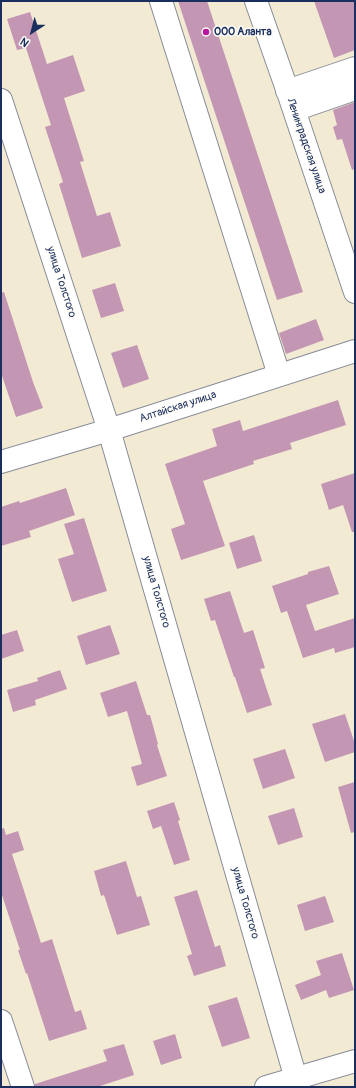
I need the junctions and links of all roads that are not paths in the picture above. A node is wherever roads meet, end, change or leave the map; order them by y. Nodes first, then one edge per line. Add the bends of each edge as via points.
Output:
1 (161, 1) edge
2 (256, 1) edge
3 (355, 68) edge
4 (355, 89) edge
5 (1, 100) edge
6 (291, 100) junction
7 (355, 292) edge
8 (355, 351) edge
9 (278, 375) junction
10 (109, 430) junction
11 (1, 462) edge
12 (1, 1021) edge
13 (355, 1061) edge
14 (297, 1083) edge
15 (22, 1087) edge
16 (266, 1087) edge

1 - 9 street
2 - 6 street, Ленинградская улица
3 - 6 street
4 - 6 street
5 - 10 street, улица Толстого
6 - 7 street, Ленинградская улица
8 - 9 street, Алтайская улица
9 - 10 street, Алтайская улица
10 - 11 street, Алтайская улица
10 - 14 street, улица Толстого
12 - 15 street
13 - 14 street
14 - 16 street

